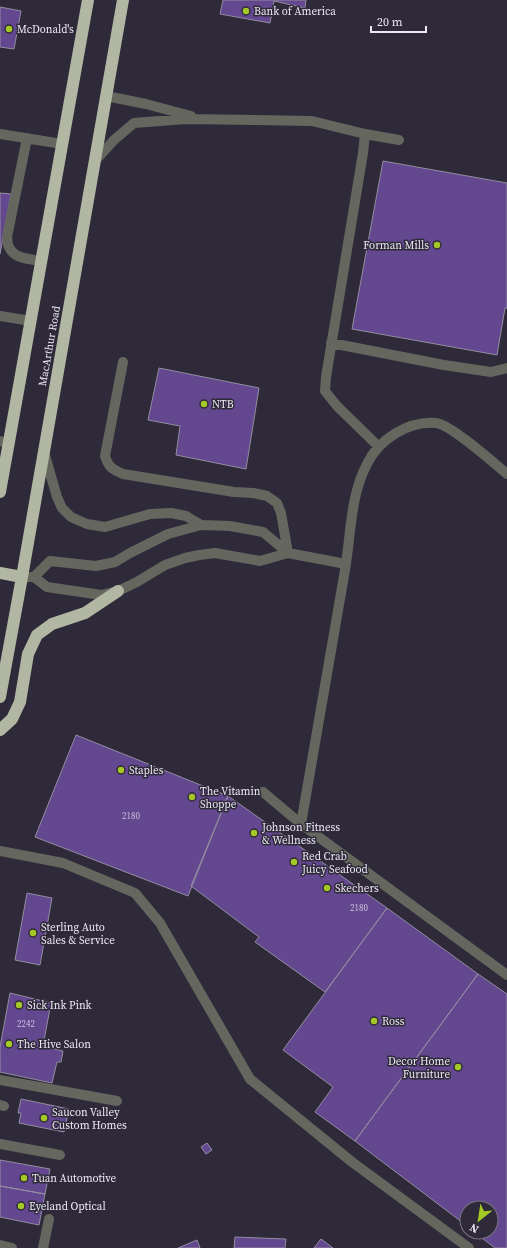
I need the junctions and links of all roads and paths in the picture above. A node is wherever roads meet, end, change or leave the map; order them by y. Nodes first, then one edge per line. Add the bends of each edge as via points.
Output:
1 (88, 0) edge
2 (123, 0) edge
3 (106, 96) junction
4 (202, 119) junction
5 (0, 134) edge
6 (365, 134) junction
7 (27, 138) junction
8 (399, 140) dead end
9 (62, 144) junction
10 (95, 161) junction
11 (41, 261) junction
12 (0, 316) edge
13 (31, 321) junction
14 (331, 343) junction
15 (123, 362) dead end
16 (507, 368) edge
17 (4, 442) edge
18 (378, 447) junction
19 (44, 450) junction
20 (506, 471) edge
21 (0, 487) edge
22 (201, 525) junction
23 (288, 553) junction
24 (346, 564) junction
25 (0, 573) edge
26 (28, 577) junction
27 (118, 591) junction
28 (0, 697) edge
29 (0, 730) edge
30 (263, 792) dead end
31 (301, 824) junction
32 (0, 851) edge
33 (507, 975) edge
34 (0, 1080) edge
35 (116, 1101) dead end
36 (0, 1144) edge
37 (60, 1156) dead end
38 (49, 1219) dead end
39 (0, 1246) edge
40 (12, 1248) edge
41 (43, 1248) edge
42 (469, 1248) edge

1 - 9 highway, MacArthur Road
2 - 3 highway, MacArthur Road
3 - 4 lane
3 - 10 highway, MacArthur Road
4 - 6 lane via 312,121
4 - 10 lane via 134,124 114,140
5 - 7 lane
6 - 8 lane
6 - 14 lane
7 - 9 lane
7 - 11 lane via 7,237 8,247 14,255
9 - 11 highway, MacArthur Road
10 - 19 highway, MacArthur Road
11 - 13 highway, MacArthur Road
12 - 13 lane
13 - 17 highway, MacArthur Road
14 - 16 lane via 491,372
14 - 18 lane via 324,391
15 - 23 lane via 105,456 108,465 123,474 267,496 277,503 281,513
17 - 21 highway, MacArthur Road
18 - 20 lane via 400,431 420,424 438,423
18 - 24 lane via 359,481
19 - 22 lane via 57,496 62,508 71,517 87,524 105,527 150,514 171,513 186,516
19 - 26 highway, MacArthur Road
22 - 23 lane via 230,526 263,532
22 - 26 lane via 168,534 115,562 96,566 50,561
23 - 24 lane
23 - 27 lane via 260,561 215,553 185,558
24 - 31 lane
25 - 26 highway
26 - 27 lane via 47,587 100,595
26 - 28 highway, MacArthur Road
27 - 29 highway via 85,612 52,624 36,635 28,654 20,702 12,719
30 - 31 lane
31 - 33 lane
32 - 42 lane via 63,863 135,893 160,923 250,1079 352,1162
34 - 35 lane
36 - 37 lane
38 - 41 lane
39 - 40 lane

